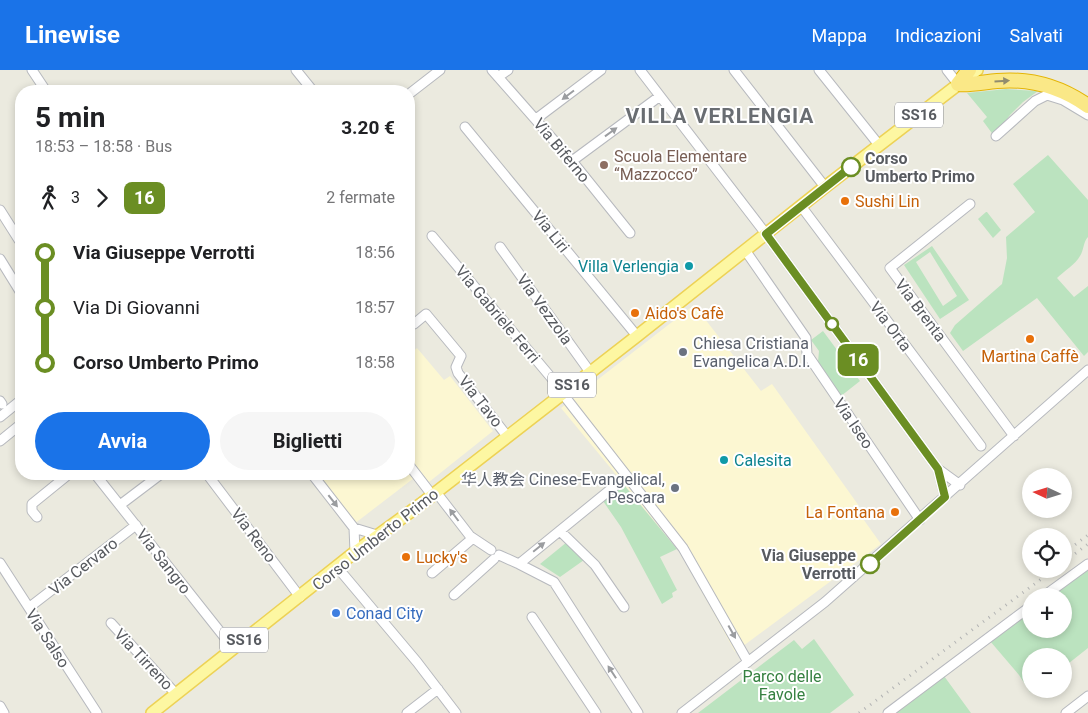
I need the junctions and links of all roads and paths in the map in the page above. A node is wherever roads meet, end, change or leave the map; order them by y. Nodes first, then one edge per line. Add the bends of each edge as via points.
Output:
1 (32, 70) edge
2 (296, 70) edge
3 (440, 70) edge
4 (492, 70) edge
5 (508, 70) edge
6 (601, 70) edge
7 (640, 70) edge
8 (734, 70) edge
9 (819, 70) edge
10 (947, 70) edge
11 (969, 70) edge
12 (977, 70) edge
13 (498, 78) junction
14 (958, 84) junction
15 (42, 85) edge
16 (308, 85) edge
17 (415, 89) edge
18 (660, 96) junction
19 (1088, 106) edge
20 (1088, 115) edge
21 (536, 119) junction
22 (465, 127) dead end
23 (996, 136) dead end
24 (879, 145) junction
25 (572, 161) junction
26 (825, 186) junction
27 (970, 204) dead end
28 (801, 206) junction
29 (0, 210) edge
30 (630, 233) dead end
31 (15, 234) edge
32 (766, 234) junction
33 (432, 236) dead end
34 (500, 247) dead end
35 (745, 250) junction
36 (0, 258) edge
37 (15, 283) edge
38 (415, 323) edge
39 (637, 336) junction
40 (1088, 370) edge
41 (590, 372) junction
42 (562, 393) junction
43 (15, 405) edge
44 (0, 417) edge
45 (15, 429) edge
46 (507, 436) junction
47 (1014, 436) junction
48 (0, 441) edge
49 (981, 446) dead end
50 (938, 469) junction
51 (415, 472) edge
52 (627, 476) junction
53 (62, 480) edge
54 (101, 480) edge
55 (153, 480) edge
56 (212, 480) edge
57 (317, 480) edge
58 (960, 485) junction
59 (434, 493) junction
60 (945, 497) junction
61 (120, 505) junction
62 (37, 517) dead end
63 (920, 520) junction
64 (136, 525) junction
65 (354, 528) junction
66 (560, 530) junction
67 (378, 535) junction
68 (473, 538) junction
69 (355, 552) junction
70 (495, 555) junction
71 (0, 563) edge
72 (519, 564) junction
73 (1088, 564) edge
74 (337, 567) junction
75 (432, 573) dead end
76 (1055, 588) edge
77 (454, 594) dead end
78 (300, 597) junction
79 (31, 606) dead end
80 (624, 607) dead end
81 (1022, 613) edge
82 (532, 617) dead end
83 (112, 624) dead end
84 (233, 648) junction
85 (748, 662) junction
86 (438, 689) junction
87 (176, 694) junction
88 (1088, 696) edge
89 (0, 706) edge
90 (155, 712) edge
91 (4, 713) edge
92 (96, 713) edge
93 (407, 713) edge
94 (456, 713) edge
95 (596, 713) edge
96 (638, 713) edge
97 (682, 713) edge
98 (888, 713) edge
99 (1066, 713) edge

1 - 15 street
2 - 16 street
3 - 17 street
4 - 13 street, Via Biferno
5 - 13 street
6 -> 21 street
7 - 18 street
8 - 26 street
9 - 24 street
10 - 14 street
11 - 14 highway
12 - 14 main road, Corso Umberto Primo
13 - 21 street, Via Biferno
14 -> 19 highway via 1027,81 1072,95
14 - 24 main road, Corso Umberto Primo / SS16
25 -> 18 street
18 - 32 street
20 - 23 street via 1063,100 1047,95 1035,101
21 - 25 street, Via Biferno
22 - 39 street, Via Liri
24 - 26 main road, Corso Umberto Primo / SS16
25 - 30 street, Via Biferno
26 - 28 main road, Corso Umberto Primo / SS16
27 - 47 street, Via Brenta via 890,268
28 - 32 main road, Corso Umberto Primo / SS16
28 - 49 street, Via Orta
29 - 31 street
32 - 35 main road, Corso Umberto Primo / SS16
32 - 50 street
33 - 42 street, Via Gabriele Ferri
34 - 41 street, Via Vezzola
35 - 39 main road, Corso Umberto Primo / SS16
35 - 63 street, Via Iseo via 806,338 807,354
36 - 37 street
38 - 46 street, Via Tavo via 426,314 462,356 456,367 458,373
39 - 41 main road, Corso Umberto Primo / SS16
40 - 47 street
41 - 42 main road, Corso Umberto Primo / SS16
42 - 46 main road, Corso Umberto Primo / SS16
42 - 52 street, Via Gabriele Ferri
43 - 44 street
45 - 48 street
46 - 59 main road, Corso Umberto Primo / SS16
47 - 58 street
50 - 58 street
50 - 60 street
51 - 59 street
52 - 66 street
52 -> 85 street, Via Gabriele Ferri via 683,548
53 - 62 street via 32,504 32,511
54 - 61 street, Via Sangro
55 - 61 street
56 - 78 street, Via Reno
57 -> 65 street
58 - 60 street
59 - 67 main road, Corso Umberto Primo / SS16
68 -> 59 street
60 - 63 street
61 - 64 street, Via Sangro
63 - 85 street via 825,602
64 - 79 street, Via Cervaro
64 - 84 street, Via Sangro
65 - 67 street
65 - 69 street
72 -> 66 street
66 - 80 street via 595,565
67 - 69 main road, Corso Umberto Primo / SS16
68 - 70 street
68 - 75 street
69 - 74 main road, Corso Umberto Primo / SS16
70 - 72 street
70 - 77 street
71 - 92 street, Via Salso
96 -> 72 street via 554,582
73 - 76 street
74 - 78 main road, Corso Umberto Primo / SS16
74 - 86 street
78 - 84 main road, Corso Umberto Primo / SS16
81 - 98 street
82 - 95 street
83 - 87 street, Via Tirreno
84 - 87 main road, Corso Umberto Primo / SS16
85 - 97 street
86 - 93 street
86 - 94 street
87 - 90 main road, Corso Umberto Primo / SS16
88 - 99 street
89 - 91 street

